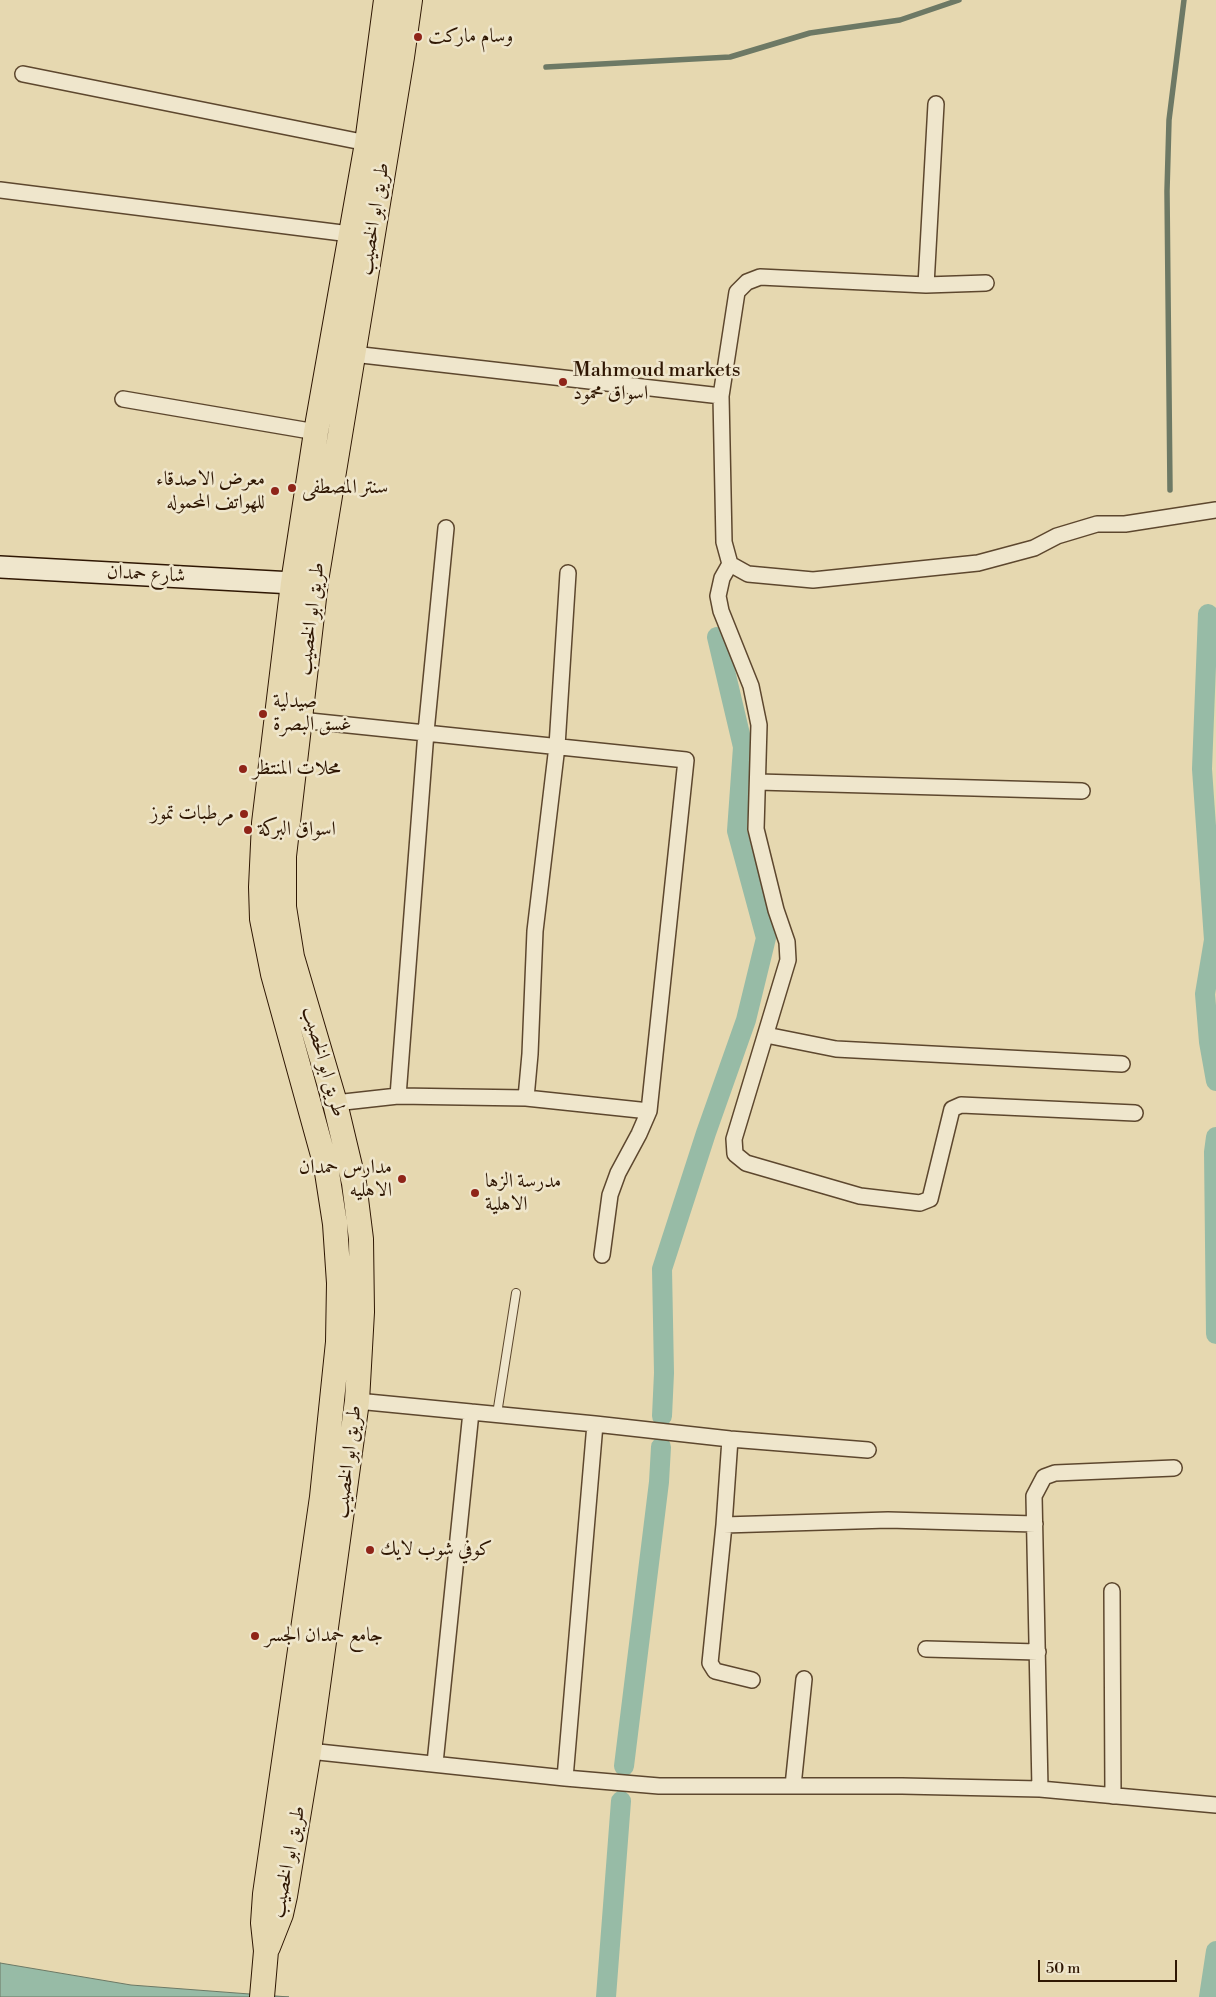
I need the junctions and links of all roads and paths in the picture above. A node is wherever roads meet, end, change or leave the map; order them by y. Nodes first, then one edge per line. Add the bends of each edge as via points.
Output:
1 (386, 0) edge
2 (410, 0) edge
3 (23, 74) dead end
4 (936, 104) dead end
5 (367, 143) junction
6 (0, 190) edge
7 (350, 234) junction
8 (986, 283) dead end
9 (926, 284) junction
10 (353, 354) junction
11 (721, 396) junction
12 (123, 399) dead end
13 (316, 432) junction
14 (1216, 510) edge
15 (446, 528) dead end
16 (730, 564) junction
17 (0, 567) edge
18 (568, 573) dead end
19 (293, 583) junction
20 (300, 720) junction
21 (426, 732) junction
22 (557, 746) junction
23 (758, 782) junction
24 (1082, 791) dead end
25 (766, 1036) junction
26 (1122, 1064) dead end
27 (398, 1096) junction
28 (526, 1098) junction
29 (335, 1103) junction
30 (649, 1111) junction
31 (1134, 1113) dead end
32 (602, 1255) dead end
33 (516, 1293) dead end
34 (357, 1401) junction
35 (470, 1412) junction
36 (497, 1414) junction
37 (595, 1424) junction
38 (730, 1439) junction
39 (868, 1450) dead end
40 (1174, 1468) dead end
41 (333, 1498) junction
42 (1035, 1524) junction
43 (724, 1526) junction
44 (1112, 1591) dead end
45 (926, 1649) dead end
46 (1038, 1652) junction
47 (804, 1678) dead end
48 (752, 1680) dead end
49 (309, 1751) junction
50 (435, 1763) junction
51 (565, 1778) junction
52 (793, 1786) junction
53 (1040, 1789) junction
54 (1113, 1796) junction
55 (1216, 1805) edge
56 (266, 1951) junction
57 (262, 1997) edge

1 - 5 main road, طريق ابو الخصيب
2 - 10 main road, طريق ابو الخصيب
3 - 5 street
4 - 9 street
5 - 7 main road, طريق ابو الخصيب
6 - 7 street
7 - 13 main road, طريق ابو الخصيب
8 - 9 street
9 - 11 street via 760,278 747,282 737,292
10 - 11 street
10 - 20 main road, طريق ابو الخصيب via 318,572
11 - 16 street via 724,542
12 - 13 street
13 - 19 main road, طريق ابو الخصيب
14 - 16 street via 1124,524 1097,524 1057,536 1034,548 968,564 813,580 748,574
15 - 21 street
16 - 23 street via 722,578 718,596 751,686 759,725
17 - 19 main road, شارع حمدان
18 - 22 street
19 - 41 main road, طريق ابو الخصيب via 264,823 262,919 272,974 320,1137 335,1224 339,1283
20 - 21 street
20 - 29 main road, طريق ابو الخصيب via 284,856 284,907 292,957
21 - 22 street
21 - 27 street
22 - 28 street via 535,931
22 - 30 street via 686,760
23 - 24 street
23 - 25 street via 756,829 787,942 788,960
25 - 26 street via 836,1049
25 - 31 street via 734,1139 735,1154 746,1163 860,1196 920,1202 930,1199 952,1109 960,1105
27 - 28 street
27 - 29 street
28 - 30 street
29 - 34 main road, طريق ابو الخصيب via 354,1184 361,1239 362,1312
30 - 32 street via 610,1195
33 - 36 lane
34 - 35 street
34 - 41 main road, طريق ابو الخصيب
35 - 36 street
35 - 50 street
36 - 37 street
37 - 38 street
37 - 51 street
38 - 39 street
38 - 43 street
40 - 42 street via 1055,1473 1044,1477 1034,1496
41 - 49 main road, طريق ابو الخصيب
41 - 56 main road, طريق ابو الخصيب via 265,1894
42 - 43 street via 888,1520
42 - 46 street
43 - 48 street via 710,1663 716,1671
44 - 54 street
45 - 46 street
46 - 53 street
47 - 52 street
49 - 50 street
49 - 56 main road, طريق ابو الخصيب via 285,1896
50 - 51 street
51 - 52 street via 659,1786
52 - 53 street
53 - 54 street
54 - 55 street
56 - 57 main road

